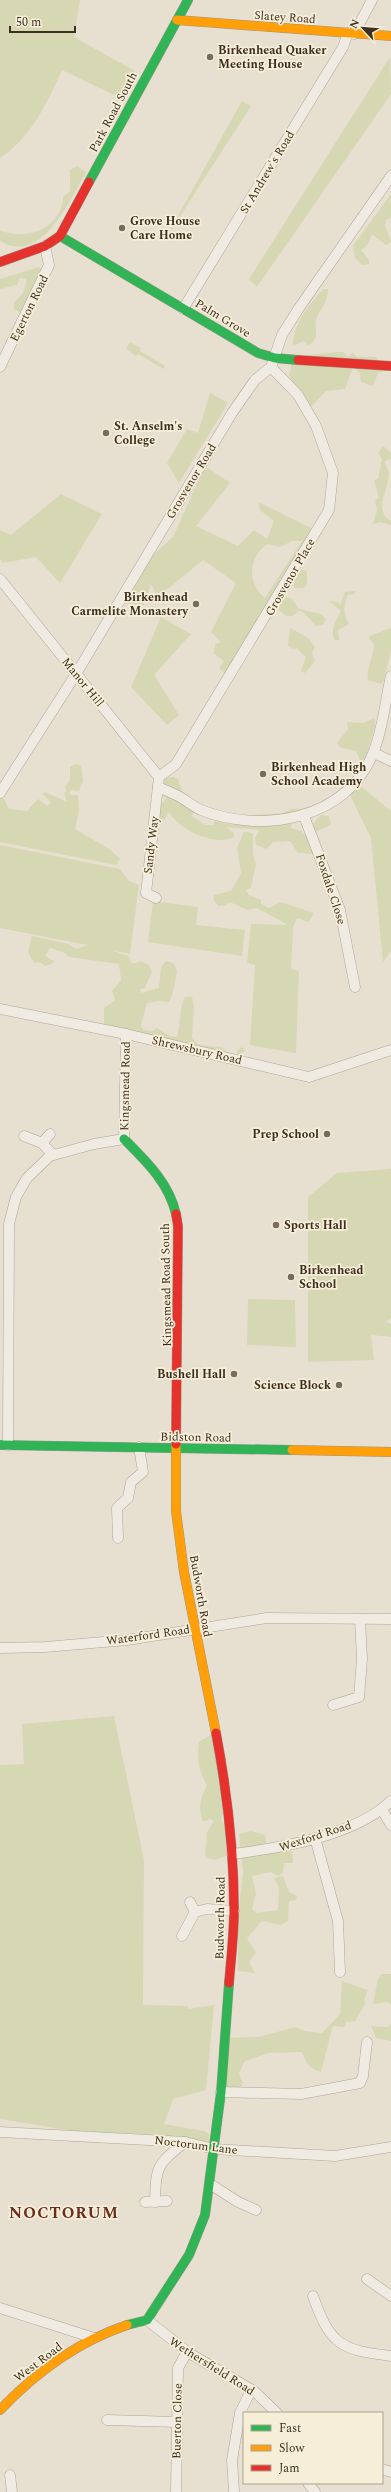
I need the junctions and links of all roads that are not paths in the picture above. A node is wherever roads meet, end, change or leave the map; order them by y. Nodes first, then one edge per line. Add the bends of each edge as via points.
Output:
1 (188, 0) edge
2 (372, 0) edge
3 (177, 20) junction
4 (351, 34) junction
5 (391, 36) edge
6 (391, 176) edge
7 (60, 236) junction
8 (45, 246) junction
9 (0, 262) edge
10 (183, 309) junction
11 (273, 363) junction
12 (391, 366) edge
13 (0, 367) edge
14 (0, 579) edge
15 (76, 674) junction
16 (391, 676) edge
17 (374, 753) junction
18 (391, 761) edge
19 (159, 776) junction
20 (158, 787) junction
21 (0, 793) edge
22 (304, 816) junction
23 (156, 898) dead end
24 (355, 987) dead end
25 (0, 1009) edge
26 (126, 1034) junction
27 (391, 1050) edge
28 (50, 1134) dead end
29 (24, 1136) dead end
30 (124, 1139) junction
31 (42, 1143) junction
32 (53, 1154) junction
33 (4, 1445) edge
34 (139, 1447) junction
35 (177, 1448) junction
36 (391, 1452) edge
37 (118, 1538) dead end
38 (360, 1619) junction
39 (391, 1619) edge
40 (194, 1629) junction
41 (0, 1648) edge
42 (333, 1705) dead end
43 (391, 1801) edge
44 (382, 1810) junction
45 (391, 1825) edge
46 (315, 1838) junction
47 (232, 1854) junction
48 (190, 1902) dead end
49 (234, 1911) junction
50 (196, 1912) junction
51 (182, 1936) dead end
52 (340, 1972) dead end
53 (367, 2042) dead end
54 (221, 2092) junction
55 (0, 2132) edge
56 (185, 2142) junction
57 (391, 2147) edge
58 (214, 2149) junction
59 (210, 2184) junction
60 (167, 2201) dead end
61 (145, 2202) dead end
62 (155, 2202) junction
63 (256, 2210) dead end
64 (368, 2279) dead end
65 (313, 2296) dead end
66 (391, 2296) edge
67 (0, 2308) edge
68 (147, 2320) junction
69 (94, 2338) junction
70 (187, 2352) junction
71 (391, 2356) edge
72 (391, 2363) edge
73 (251, 2390) junction
74 (0, 2410) edge
75 (276, 2412) edge
76 (107, 2420) dead end
77 (177, 2422) junction
78 (10, 2475) dead end
79 (309, 2484) edge
80 (12, 2492) edge
81 (176, 2492) edge
82 (234, 2492) edge
83 (315, 2492) edge

1 - 3 street, Park Road South
2 - 4 street, St Andrew's Road
3 - 4 street, Slatey Road
3 - 7 street, Park Road South
4 - 5 street, Slatey Road
4 - 10 street, St Andrew's Road
6 - 11 street via 299,308 282,335
7 - 8 street
7 - 10 street, Palm Grove
8 - 9 street
8 - 13 street, Egerton Road via 49,265
10 - 11 street, Palm Grove
11 - 12 street, Palm Grove
11 - 15 street, Grosvenor Road via 255,380 232,413
11 - 19 street, Grosvenor Place via 298,395 316,426 333,473 329,510 176,764
14 - 15 street, Manor Hill
15 - 19 street, Manor Hill
15 - 21 street, Grosvenor Road
16 - 17 street
17 - 18 street
17 - 22 street via 361,778 336,800
19 - 20 street
20 - 22 street via 179,796 200,810 229,818 272,822
20 - 23 street, Sandy Way via 146,893
22 - 24 street, Foxdale Close via 340,910
25 - 26 street, Shrewsbury Road
26 - 27 street, Shrewsbury Road via 309,1077
26 - 30 street, Kingsmead Road
28 - 31 street
29 - 31 street
30 - 32 street
30 - 35 street, Kingsmead Road South via 162,1179 176,1211
31 - 32 street
32 - 33 street via 27,1178 16,1196 9,1224
33 - 34 street, Bidston Road
34 - 35 street, Bidston Road
34 - 37 street via 143,1472 131,1482 128,1498 117,1508
35 - 36 street, Bidston Road
35 - 40 street, Budworth Road via 176,1511
38 - 39 street, Waterford Road
38 - 40 street, Waterford Road via 267,1618
38 - 42 street via 362,1658 359,1697
40 - 41 street, Waterford Road via 127,1640
40 - 47 street, Budworth Road via 225,1779
43 - 44 street, Wexford Road
44 - 45 street
44 - 46 street, Wexford Road
46 - 47 street, Wexford Road via 281,1848
46 - 52 street via 338,1921
47 - 49 street, Budworth Road
48 - 50 street
49 - 50 street via 208,1909
49 - 54 street, Budworth Road
50 - 51 street
53 - 54 street via 360,2083 301,2094
54 - 58 street, Budworth Road
55 - 56 street, Noctorum Lane
56 - 58 street, Noctorum Lane
56 - 62 street via 160,2163 156,2176
57 - 58 street, Noctorum Lane via 335,2156
58 - 59 street, Budworth Road
59 - 63 street
59 - 68 street, Budworth Road via 204,2215 189,2255
60 - 62 street
61 - 62 street
64 - 66 street
65 - 71 street via 324,2325 343,2346 356,2351
67 - 69 street
68 - 69 street via 130,2323
68 - 70 street, Wethersfield Road
69 - 74 street, West Road via 36,2376
70 - 73 street, Wethersfield Road
70 - 77 street, Buerton Close via 178,2368
71 - 72 street
73 - 75 street, Wethersfield Road
73 - 82 street via 240,2413 232,2460
76 - 77 street
77 - 81 street, Buerton Close
78 - 80 street
79 - 83 street

